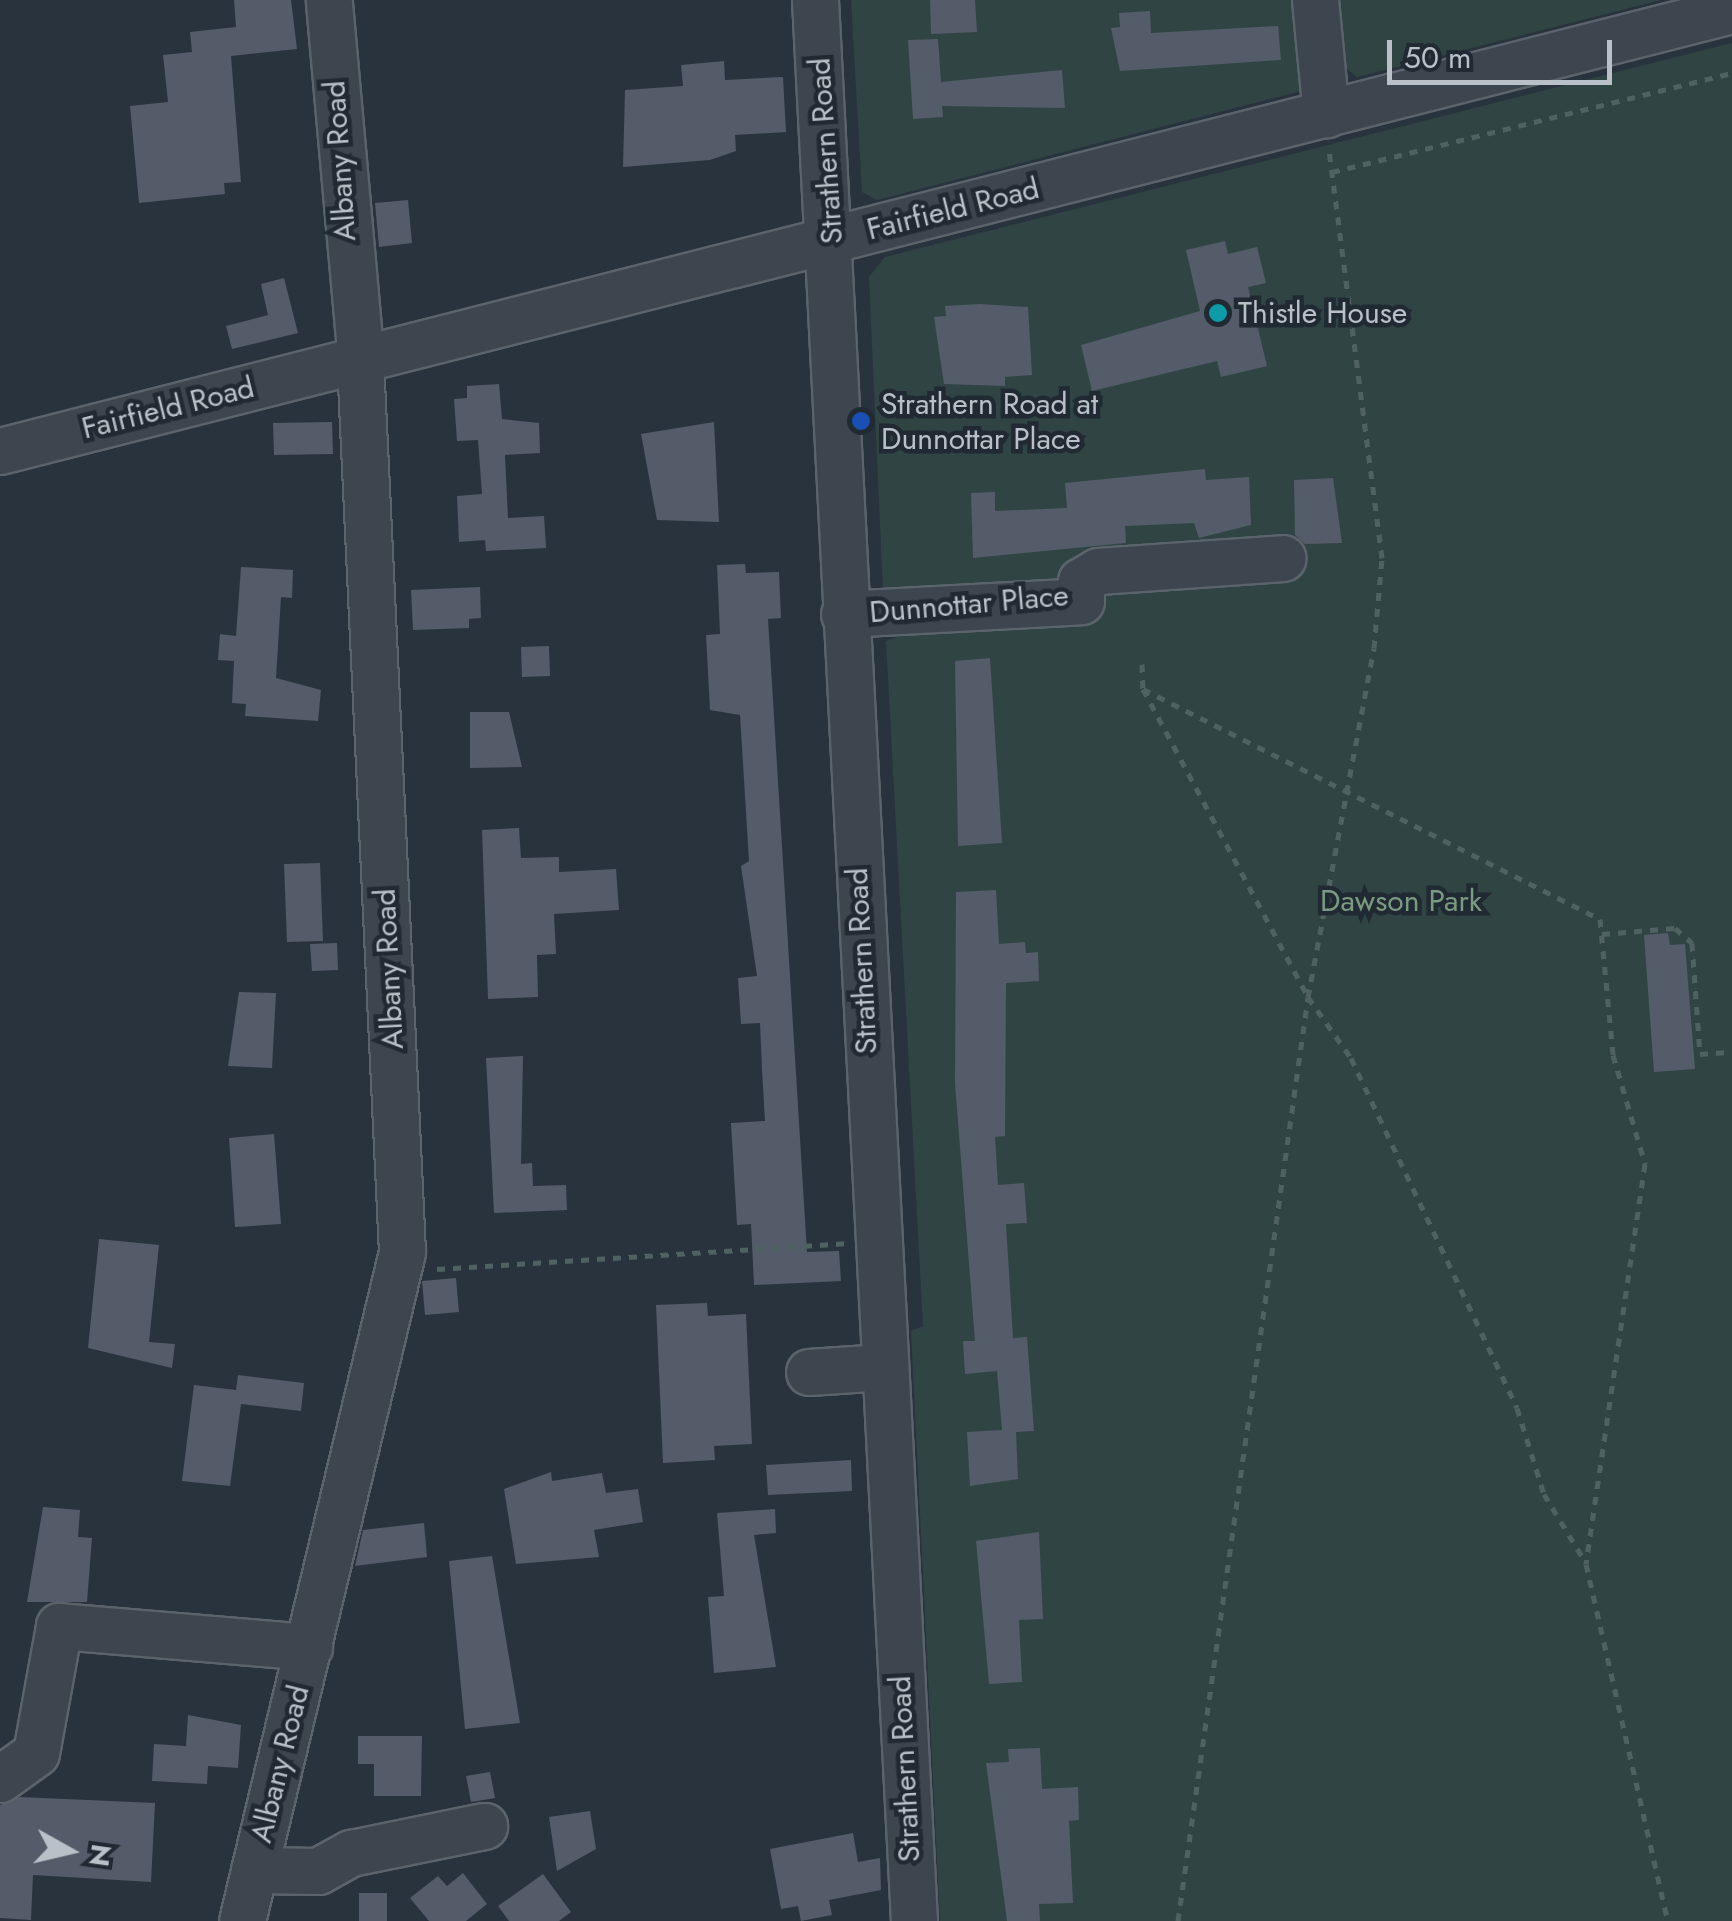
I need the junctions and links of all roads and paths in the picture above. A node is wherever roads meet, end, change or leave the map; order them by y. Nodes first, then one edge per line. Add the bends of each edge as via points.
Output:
1 (329, 0) edge
2 (815, 0) edge
3 (1315, 0) edge
4 (1732, 10) edge
5 (1732, 72) edge
6 (1326, 114) junction
7 (1332, 172) junction
8 (832, 240) junction
9 (358, 359) junction
10 (0, 451) edge
11 (1283, 558) dead end
12 (844, 614) junction
13 (1142, 664) dead end
14 (1144, 689) junction
15 (1345, 792) junction
16 (1602, 934) junction
17 (1308, 997) junction
18 (1732, 1052) edge
19 (878, 1241) junction
20 (402, 1252) junction
21 (884, 1367) junction
22 (809, 1372) dead end
23 (1586, 1564) junction
24 (309, 1647) junction
25 (0, 1778) edge
26 (484, 1826) dead end
27 (254, 1870) junction
28 (242, 1921) edge
29 (914, 1921) edge
30 (1178, 1921) edge
31 (1668, 1921) edge

1 - 9 street, Albany Road
2 - 8 street, Strathern Road
3 - 6 street
4 - 6 street, Fairfield Road
5 - 7 path
6 - 7 path
6 - 8 street, Fairfield Road
7 - 15 path via 1382,558
8 - 9 street, Fairfield Road
8 - 12 street, Strathern Road
9 - 10 street, Fairfield Road
9 - 20 street, Albany Road
11 - 12 street, Dunnottar Place via 1098,571 1087,600
12 - 19 street, Strathern Road
13 - 14 path
14 - 15 path
14 - 17 path
15 - 16 path via 1600,918
15 - 17 path
16 - 18 path via 1674,928 1692,943 1700,1054
16 - 23 path via 1612,1056 1645,1164
17 - 23 path via 1351,1058 1517,1408 1544,1494
17 - 30 path
19 - 20 path via 430,1270
19 - 21 street, Strathern Road
20 - 24 street, Albany Road
21 - 22 street
21 - 29 street, Strathern Road
23 - 31 path
24 - 25 street via 59,1626 36,1753
24 - 27 street, Albany Road
26 - 27 street via 351,1853 318,1870
27 - 28 street, Albany Road

